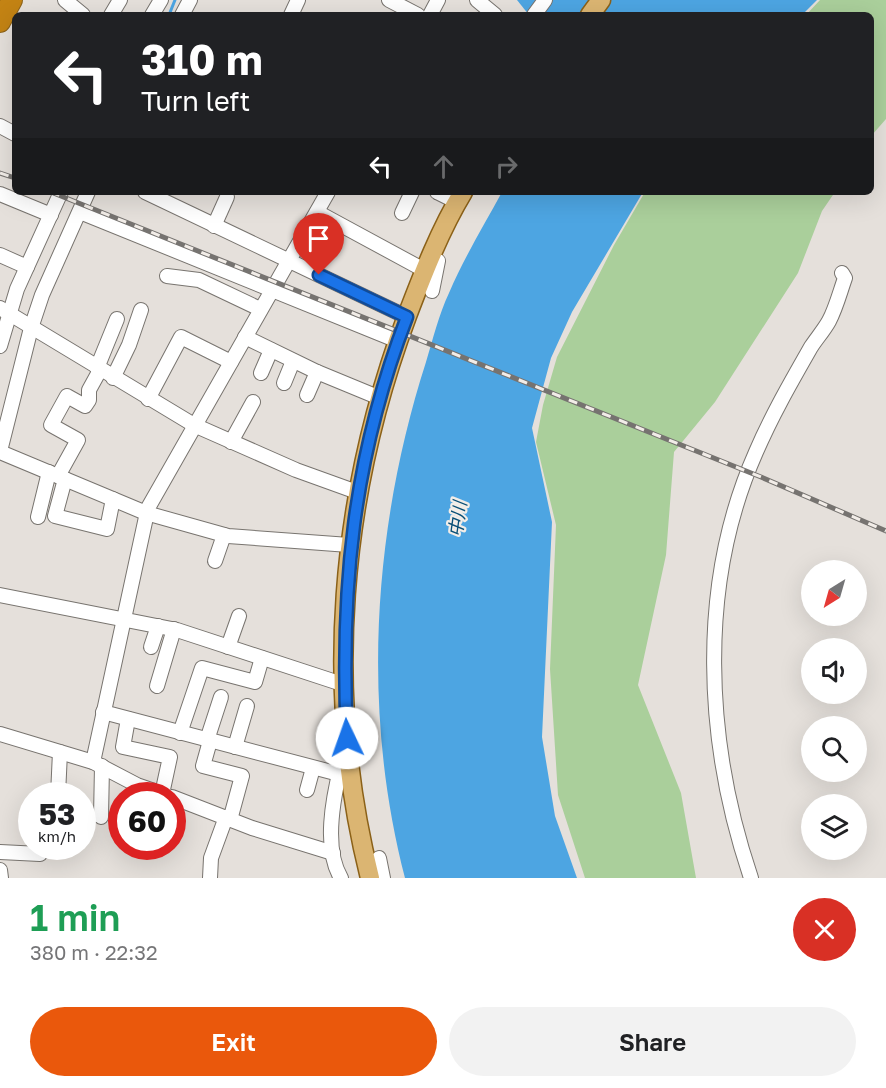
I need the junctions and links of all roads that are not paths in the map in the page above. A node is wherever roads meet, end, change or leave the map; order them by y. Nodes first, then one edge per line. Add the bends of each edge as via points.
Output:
1 (12, 0) edge
2 (65, 0) edge
3 (389, 0) edge
4 (477, 0) edge
5 (81, 8) edge
6 (412, 12) edge
7 (491, 12) edge
8 (0, 22) edge
9 (0, 194) edge
10 (60, 195) edge
11 (87, 195) edge
12 (152, 195) edge
13 (326, 195) edge
14 (411, 195) edge
15 (227, 197) dead end
16 (460, 197) edge
17 (80, 212) junction
18 (317, 212) junction
19 (402, 213) dead end
20 (51, 215) junction
21 (214, 226) junction
22 (0, 255) edge
23 (288, 261) junction
24 (428, 264) junction
25 (27, 267) junction
26 (842, 273) dead end
27 (167, 276) dead end
28 (272, 289) junction
29 (432, 291) dead end
30 (260, 309) junction
31 (141, 310) dead end
32 (8, 314) edge
33 (407, 317) junction
34 (117, 319) dead end
35 (31, 328) junction
36 (245, 337) junction
37 (398, 341) junction
38 (0, 346) edge
39 (271, 350) junction
40 (293, 361) junction
41 (231, 362) junction
42 (99, 369) junction
43 (317, 372) junction
44 (261, 373) dead end
45 (113, 378) junction
46 (284, 383) dead end
47 (307, 395) dead end
48 (380, 398) junction
49 (148, 399) junction
50 (252, 402) dead end
51 (194, 425) junction
52 (231, 442) junction
53 (0, 451) edge
54 (57, 476) junction
55 (357, 492) junction
56 (113, 499) junction
57 (146, 513) junction
58 (38, 517) dead end
59 (224, 535) junction
60 (349, 545) junction
61 (215, 561) dead end
62 (0, 595) edge
63 (239, 616) dead end
64 (123, 620) junction
65 (158, 626) junction
66 (174, 630) junction
67 (151, 647) dead end
68 (228, 647) junction
69 (262, 658) junction
70 (344, 682) junction
71 (157, 686) dead end
72 (221, 697) dead end
73 (247, 706) dead end
74 (103, 711) junction
75 (128, 719) junction
76 (0, 734) edge
77 (180, 734) junction
78 (209, 740) junction
79 (235, 747) junction
80 (60, 752) junction
81 (348, 756) junction
82 (98, 764) junction
83 (314, 768) junction
84 (339, 774) junction
85 (59, 782) edge
86 (129, 782) edge
87 (168, 782) edge
88 (307, 790) dead end
89 (186, 802) edge
90 (101, 818) dead end
91 (228, 818) junction
92 (0, 852) edge
93 (18, 853) edge
94 (333, 853) junction
95 (379, 858) dead end
96 (0, 870) edge
97 (1, 878) edge
98 (210, 878) edge
99 (342, 878) edge
100 (370, 878) edge
101 (383, 878) edge
102 (751, 878) edge

1 - 8 highway
2 - 5 street
3 - 6 street
4 - 7 street
9 - 20 street
10 - 20 street
11 - 17 street
12 - 21 street
13 - 18 street
14 - 19 street
15 - 21 street
16 - 24 main road
17 - 28 street
17 - 35 street
18 - 23 street
18 - 24 street
20 - 25 street
21 - 23 street
22 - 25 street
23 - 28 street
23 - 33 street
24 - 29 street via 438,261
24 - 33 main road
25 - 32 street
26 - 102 street via 845,278 829,322 777,406 755,454 732,521 718,592 714,681 718,728 730,807
27 - 30 street via 199,280
28 - 30 street
28 - 37 street
30 - 36 street
31 - 45 street
32 - 35 street
32 - 38 street
33 - 37 main road
34 - 42 street
35 - 42 street
35 - 53 street
36 - 39 street
36 - 41 street
37 - 48 main road
39 - 40 street
39 - 44 street
40 - 43 street
40 - 46 street
41 - 49 street via 181,337
41 - 51 street
42 - 45 street
42 - 54 street via 85,406 67,396 51,425 78,440
43 - 47 street
43 - 48 street
45 - 49 street
48 - 55 main road
49 - 51 street
50 - 52 street
51 - 52 street
51 - 57 street
52 - 55 street
53 - 54 street
54 - 56 street
54 - 56 street via 55,516 107,529
54 - 58 street
55 - 60 main road
56 - 57 street
57 - 59 street
57 - 64 street
59 - 60 street
59 - 61 street
60 - 70 main road
62 - 64 street
63 - 68 street
64 - 65 street
64 - 74 street
65 - 66 street
65 - 67 street
66 - 68 street
66 - 71 street
68 - 69 street
69 - 70 street
69 - 77 street via 255,682 202,668
70 - 81 main road
72 - 78 street
73 - 79 street
74 - 75 street
74 - 82 street
75 - 77 street
75 - 87 street via 123,747 170,757
76 - 80 street
77 - 78 street
78 - 79 street
78 - 91 street via 203,766 242,776
79 - 83 street
80 - 82 street
80 - 85 street
81 - 84 street via 344,757
81 - 100 main road
82 - 86 street
82 - 90 street
83 - 84 street
83 - 88 street
84 - 94 street
89 - 91 street
91 - 94 street
91 - 98 street via 211,858
92 - 93 street
94 - 99 street via 334,865
95 - 101 street
96 - 97 street

